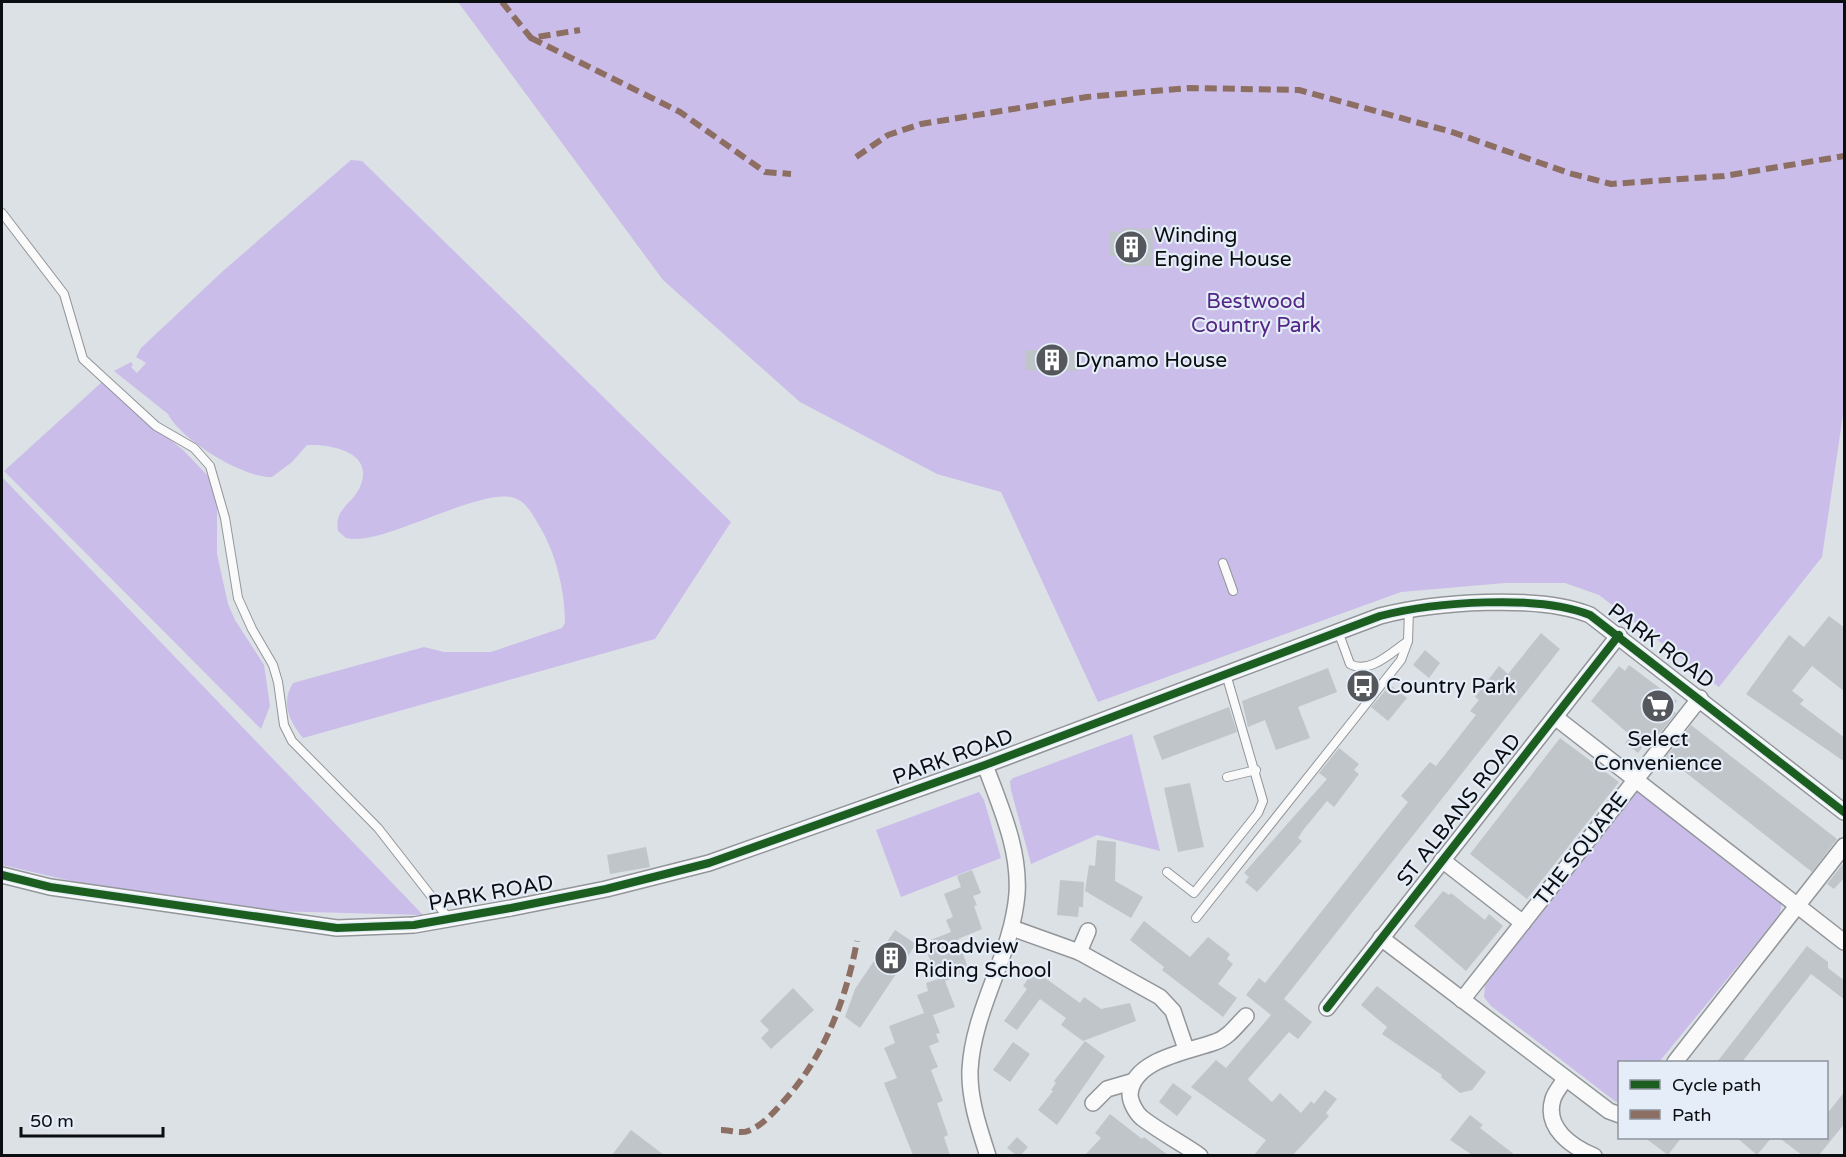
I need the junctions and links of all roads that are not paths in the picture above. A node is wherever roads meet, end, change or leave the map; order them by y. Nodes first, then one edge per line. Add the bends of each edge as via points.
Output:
1 (2, 213) edge
2 (1222, 563) dead end
3 (1233, 591) dead end
4 (1409, 609) junction
5 (1338, 631) junction
6 (1619, 635) junction
7 (1408, 641) junction
8 (1226, 674) junction
9 (1700, 698) junction
10 (1555, 717) junction
11 (985, 765) junction
12 (1256, 770) junction
13 (1227, 777) dead end
14 (1636, 780) junction
15 (1845, 812) edge
16 (1845, 846) edge
17 (1442, 860) junction
18 (1167, 872) dead end
19 (2, 875) edge
20 (1798, 905) junction
21 (1196, 918) dead end
22 (449, 919) junction
23 (1523, 923) junction
24 (1012, 928) junction
25 (1088, 931) dead end
26 (1381, 939) junction
27 (1845, 942) edge
28 (1079, 952) junction
29 (1462, 1000) junction
30 (1327, 1008) dead end
31 (1246, 1016) dead end
32 (1186, 1049) junction
33 (1676, 1061) edge
34 (1566, 1078) junction
35 (1131, 1082) junction
36 (1093, 1103) dead end
37 (1618, 1114) edge
38 (988, 1155) edge
39 (1200, 1155) edge
40 (1594, 1155) edge

1 - 22 lane via 64,294 83,359 156,426 194,448 210,466 225,518 238,598 273,665 284,725 292,741 378,828
2 - 3 lane
4 - 5 street, PARK ROAD
4 - 6 street, PARK ROAD via 1529,602 1570,606
4 - 7 lane
5 - 7 lane via 1344,655 1357,669 1366,668
5 - 8 street, PARK ROAD
6 - 9 street, PARK ROAD
6 - 10 street, ST ALBANS ROAD
7 - 21 lane via 1401,660
8 - 11 street, PARK ROAD
8 - 12 lane
9 - 14 street, THE SQUARE
9 - 15 street, PARK ROAD
10 - 14 street
10 - 17 street, ST ALBANS ROAD
11 - 22 street, PARK ROAD via 709,863 606,889
11 - 24 street via 1017,865
12 - 13 lane
12 - 18 lane via 1263,801 1258,813 1194,893
14 - 20 street
14 - 23 street, THE SQUARE
16 - 20 street
17 - 23 street
17 - 26 street, ST ALBANS ROAD
19 - 22 street, PARK ROAD via 50,887 337,928 414,925
20 - 27 street
20 - 33 street
23 - 29 street, THE SQUARE
24 - 28 street
24 - 38 street via 975,1039 970,1069 975,1113
25 - 28 street
26 - 29 street
26 - 30 street, ST ALBANS ROAD
28 - 32 street via 1160,997 1173,1011
29 - 34 street
31 - 32 street via 1228,1036
32 - 35 street via 1141,1071
34 - 37 street
34 - 40 street via 1553,1099 1552,1115 1557,1130 1575,1148
35 - 36 street via 1107,1089
35 - 39 street via 1130,1099 1141,1116

